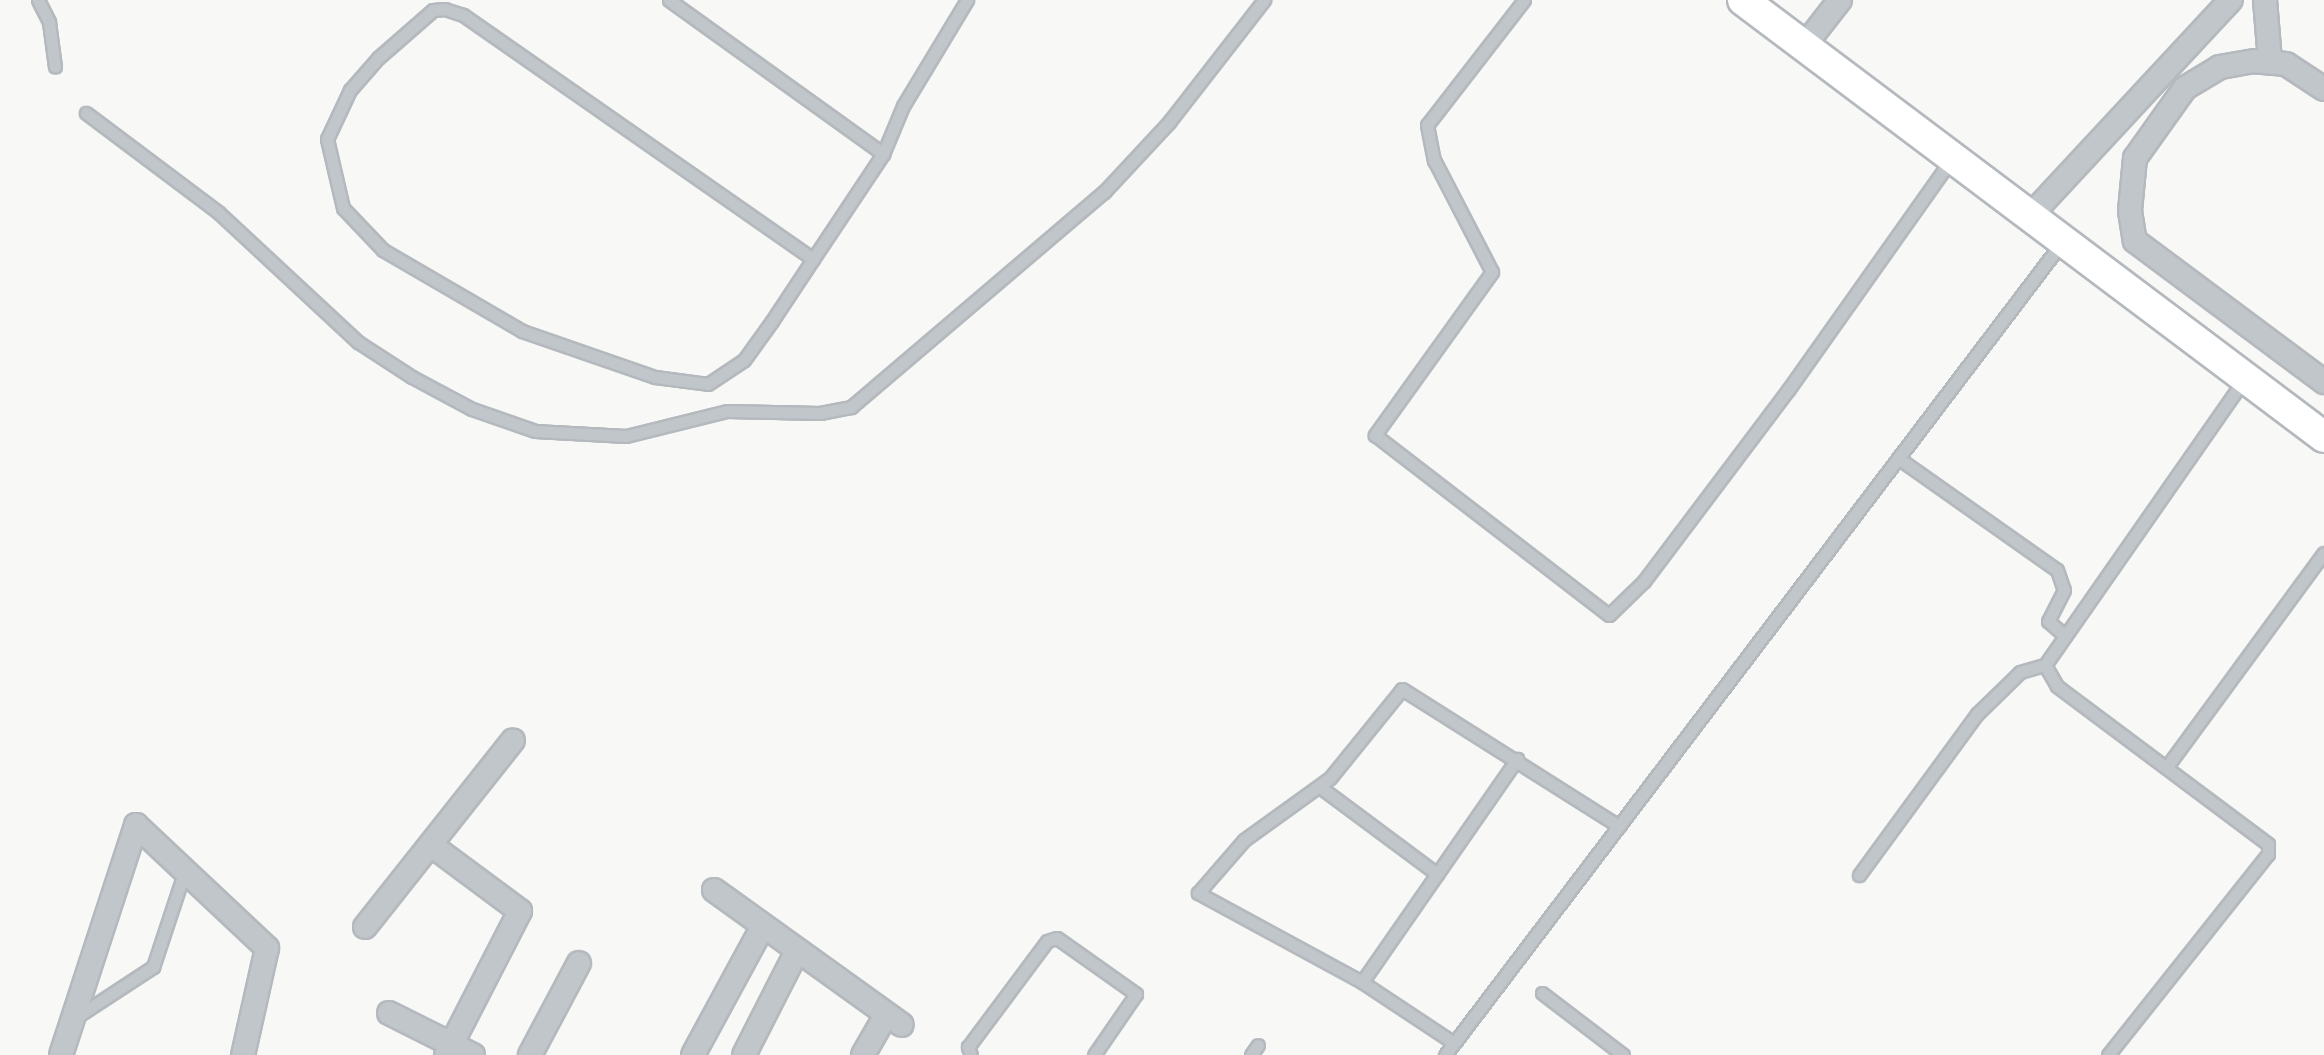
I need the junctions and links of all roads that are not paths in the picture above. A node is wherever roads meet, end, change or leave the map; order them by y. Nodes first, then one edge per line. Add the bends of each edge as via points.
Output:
1 (38, 0) edge
2 (669, 0) edge
3 (967, 0) edge
4 (1264, 0) edge
5 (1524, 0) edge
6 (1743, 0) edge
7 (1840, 0) edge
8 (2231, 0) edge
9 (2266, 0) edge
10 (1804, 46) junction
11 (2270, 61) junction
12 (55, 67) dead end
13 (2324, 89) edge
14 (86, 113) dead end
15 (2098, 142) junction
16 (883, 154) junction
17 (1953, 158) junction
18 (2135, 158) junction
19 (2030, 216) junction
20 (2064, 241) junction
21 (813, 259) junction
22 (2246, 378) junction
23 (2324, 382) edge
24 (2324, 437) edge
25 (1898, 458) junction
26 (2324, 553) edge
27 (2063, 634) junction
28 (2045, 666) junction
29 (513, 740) dead end
30 (1517, 759) junction
31 (2168, 766) junction
32 (1320, 787) junction
33 (1618, 826) junction
34 (432, 845) junction
35 (186, 866) junction
36 (1437, 874) junction
37 (1859, 875) dead end
38 (714, 890) dead end
39 (763, 926) junction
40 (365, 927) dead end
41 (797, 950) junction
42 (579, 963) dead end
43 (1362, 982) junction
44 (1542, 993) dead end
45 (389, 1012) dead end
46 (74, 1019) junction
47 (1454, 1043) junction
48 (457, 1051) edge
49 (61, 1055) edge
50 (242, 1055) edge
51 (530, 1055) edge
52 (692, 1055) edge
53 (744, 1055) edge
54 (863, 1055) edge
55 (971, 1055) edge
56 (1094, 1055) edge
57 (1445, 1055) edge
58 (1623, 1055) edge
59 (2108, 1055) edge

1 - 12 lane via 49,22
2 - 16 lane
3 - 16 lane via 903,106
4 - 14 lane via 1116,180 949,330 851,407 727,411 626,436 536,430 412,377 358,342 219,214
5 - 17 lane via 1426,125 1434,160 1492,272 1375,435 1610,615 1644,581 1764,422
6 - 10 main road
7 - 10 street
8 - 15 street
9 - 11 street
10 - 17 main road
11 - 13 street via 2300,70
11 - 18 street via 2220,67 2185,88
15 - 18 street
15 - 19 street
16 - 21 lane
17 - 19 main road
18 - 23 street via 2135,241
19 - 20 main road
20 - 22 main road
20 - 25 lane
21 - 21 lane via 744,360 722,377 688,386 522,331 383,250 343,208 327,139 350,90 378,58 433,10 445,10 463,15
22 - 24 main road
22 - 27 lane
25 - 27 lane via 2057,570 2064,590 2048,621
25 - 33 lane
26 - 31 lane
27 - 28 lane
28 - 31 lane via 2057,686
28 - 37 lane via 2020,672 1977,714
29 - 34 street
30 - 32 lane via 1402,689
30 - 33 lane
30 - 36 lane
31 - 59 lane via 2262,835 2268,854
32 - 36 lane
32 - 43 lane via 1244,840 1198,892
33 - 47 lane
34 - 40 street
34 - 48 street via 520,910
35 - 46 lane via 153,967
35 - 46 street via 136,825
35 - 50 street via 267,948
36 - 43 lane
38 - 39 street
39 - 41 street
39 - 52 street
41 - 53 street
41 - 54 street via 894,1020
42 - 51 street
43 - 47 lane
44 - 58 lane
45 - 48 street
46 - 49 street
47 - 57 lane
55 - 56 lane via 968,1047 1047,940 1057,938 1136,994

